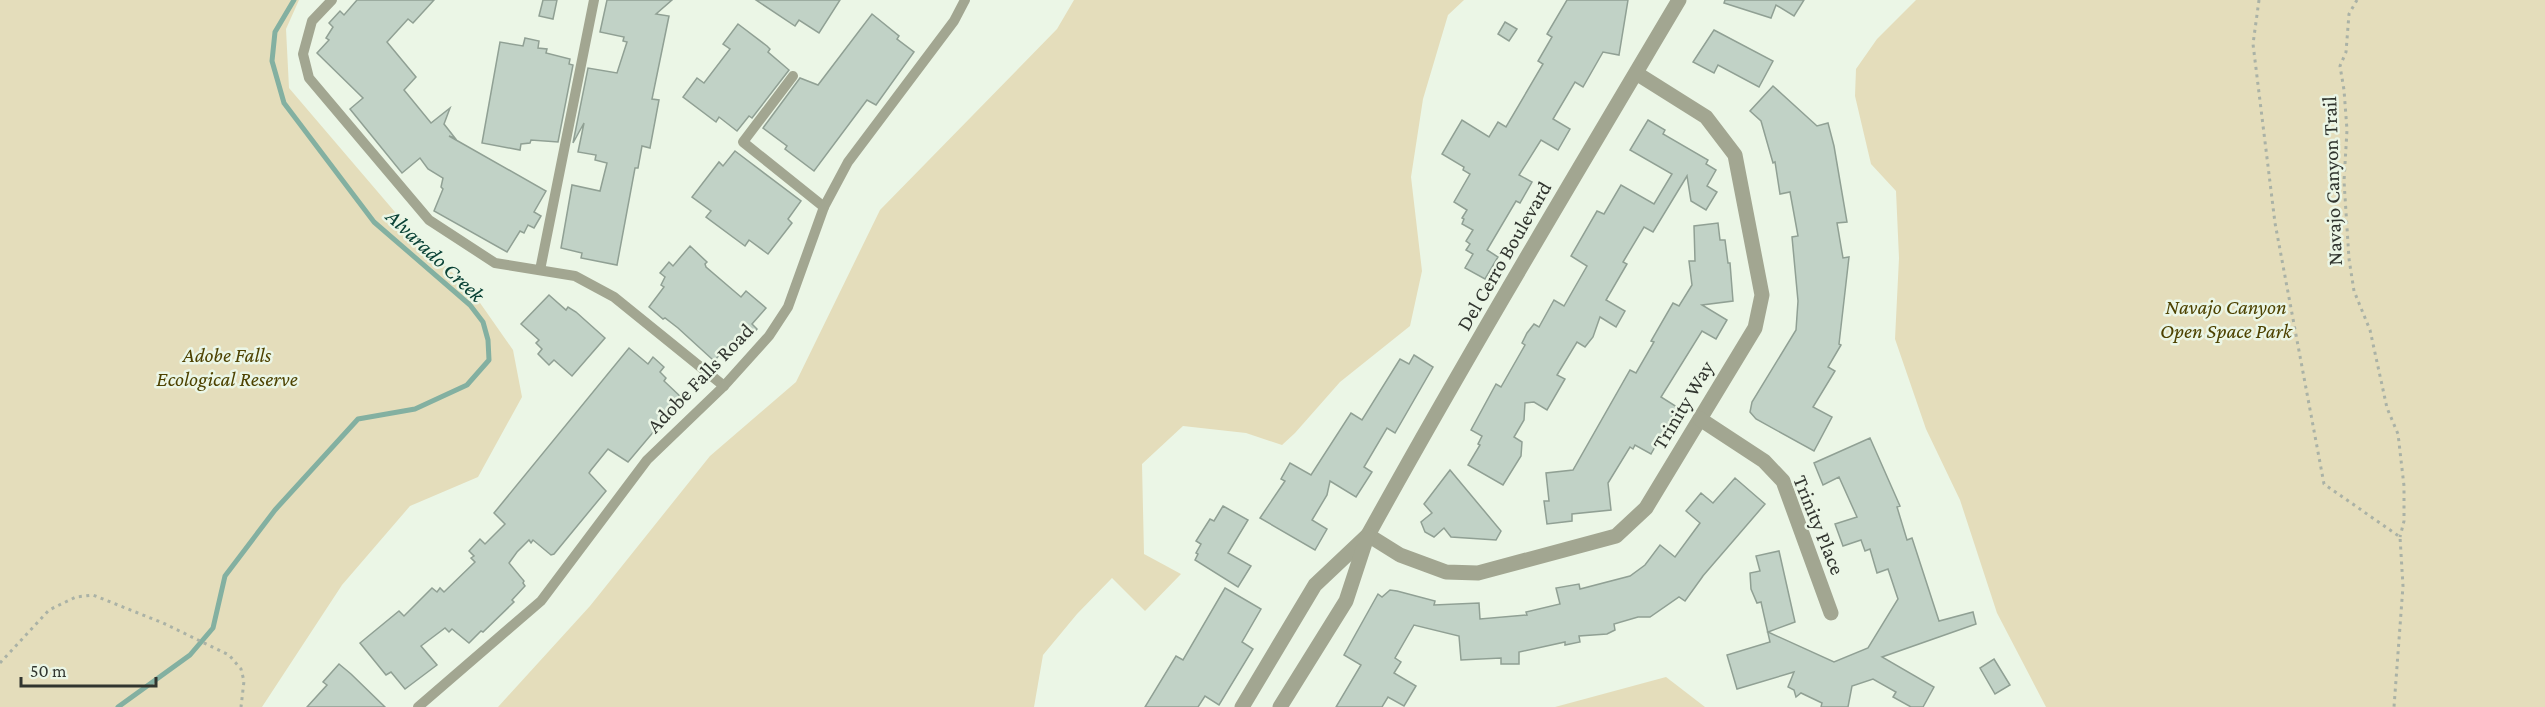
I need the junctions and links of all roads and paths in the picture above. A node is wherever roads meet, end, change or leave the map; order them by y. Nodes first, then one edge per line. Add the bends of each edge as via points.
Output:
1 (332, 0) edge
2 (594, 0) edge
3 (965, 0) edge
4 (1679, 0) edge
5 (2259, 0) edge
6 (2358, 0) edge
7 (1636, 73) junction
8 (793, 76) dead end
9 (824, 207) junction
10 (540, 270) junction
11 (724, 387) junction
12 (1700, 419) junction
13 (1368, 535) junction
14 (2400, 537) junction
15 (1831, 613) dead end
16 (0, 663) edge
17 (241, 707) edge
18 (418, 707) edge
19 (1242, 707) edge
20 (1281, 707) edge
21 (2394, 707) edge

1 - 10 lane via 312,21 303,54 309,78 429,220 495,263
2 - 10 lane
3 - 9 lane, Adobe Falls Road via 954,21 848,162
4 - 7 street, Del Cerro Boulevard
5 - 14 path via 2253,44 2275,223 2324,484
6 - 14 path, Navajo Canyon Trail via 2349,14 2346,52 2340,66 2347,130 2344,181 2349,259 2354,291 2370,330 2387,408 2398,434 2404,486
7 - 12 street, Trinity Way via 1706,117 1735,155 1762,295 1755,328
7 - 13 street, Del Cerro Boulevard
8 - 9 lane via 743,142
9 - 11 lane, Adobe Falls Road via 788,307 769,336
10 - 11 lane via 575,276 614,297
11 - 18 lane, Adobe Falls Road via 647,460 541,600
12 - 13 street, Trinity Way via 1646,508 1616,536 1478,573 1446,572 1400,555
12 - 15 street, Trinity Place via 1764,460 1783,481
13 - 19 street, Del Cerro Boulevard via 1315,585
13 - 20 street, Del Cerro Boulevard via 1346,602
14 - 21 path, Navajo Canyon Trail via 2403,586
16 - 17 path via 49,610 76,597 93,595 229,655 241,669 244,681

